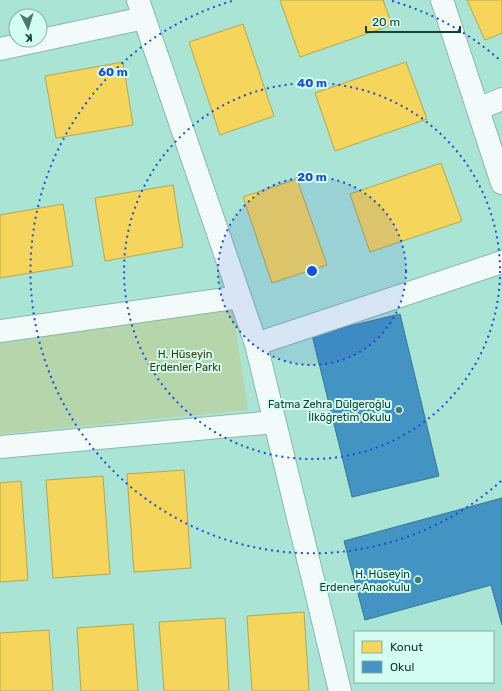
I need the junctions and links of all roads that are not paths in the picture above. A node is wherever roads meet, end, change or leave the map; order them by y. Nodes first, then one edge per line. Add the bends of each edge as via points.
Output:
1 (442, 0) edge
2 (141, 9) edge
3 (0, 49) edge
4 (502, 99) edge
5 (478, 109) junction
6 (502, 183) edge
7 (502, 262) edge
8 (240, 297) junction
9 (0, 331) edge
10 (256, 344) junction
11 (275, 422) junction
12 (0, 447) edge
13 (340, 691) edge

1 - 5 street
2 - 3 street
2 - 8 street
4 - 5 street
5 - 6 street
7 - 10 street
8 - 9 street
8 - 10 street
10 - 11 street
11 - 12 street
11 - 13 street

